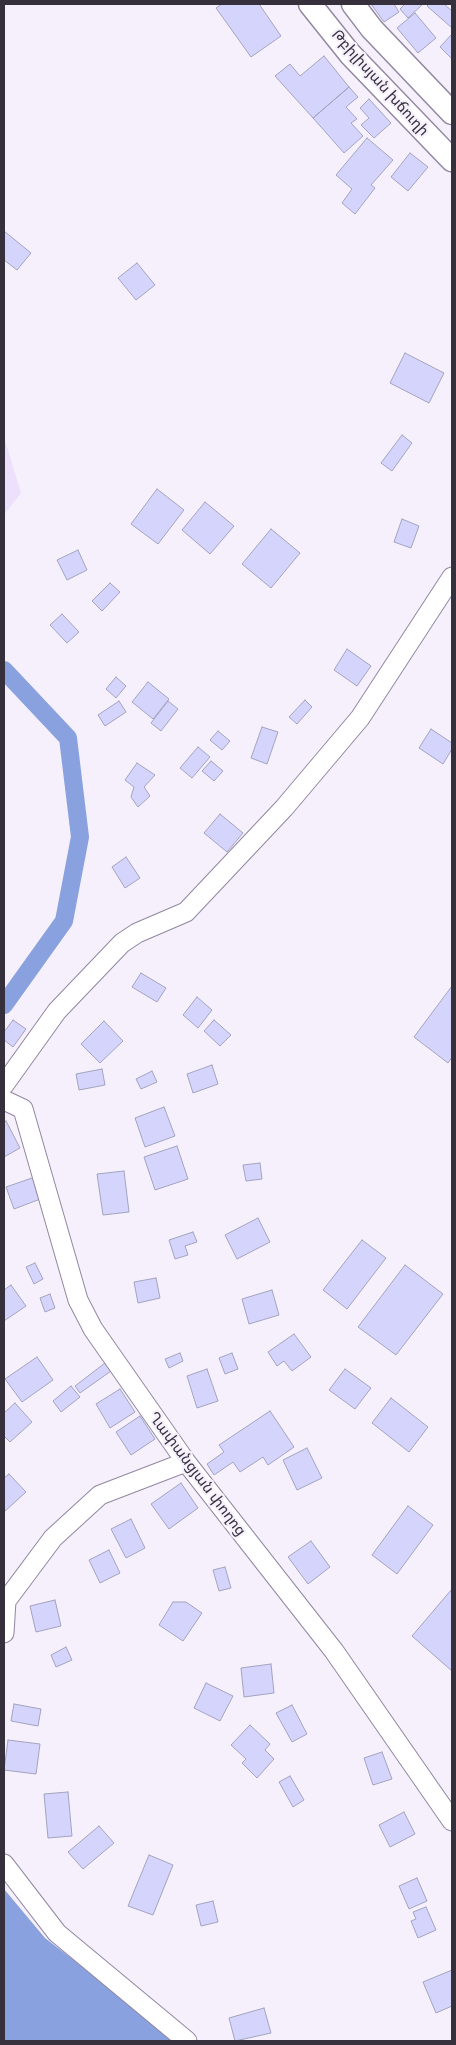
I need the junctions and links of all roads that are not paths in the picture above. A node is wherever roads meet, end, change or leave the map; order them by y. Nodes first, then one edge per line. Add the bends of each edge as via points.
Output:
1 (310, 4) edge
2 (353, 4) edge
3 (452, 113) edge
4 (452, 160) edge
5 (452, 577) edge
6 (4, 1086) edge
7 (4, 1100) edge
8 (186, 1462) junction
9 (5, 1601) edge
10 (4, 1633) edge
11 (452, 1821) edge
12 (4, 1864) edge
13 (187, 2041) edge

1 - 4 main road, Թբիլիսյան խճուղի via 350,54
2 - 3 main road, Թբիլիսյան խճուղի via 372,29
5 - 6 street via 360,718 284,808 186,912 122,943 57,1011
7 - 8 street, Ղափանցյան փողոց via 22,1110 78,1300 93,1329
8 - 9 street via 100,1495 53,1538
8 - 11 street, Ղափանցյան փողոց via 334,1651
9 - 10 street
12 - 13 street via 57,1933

